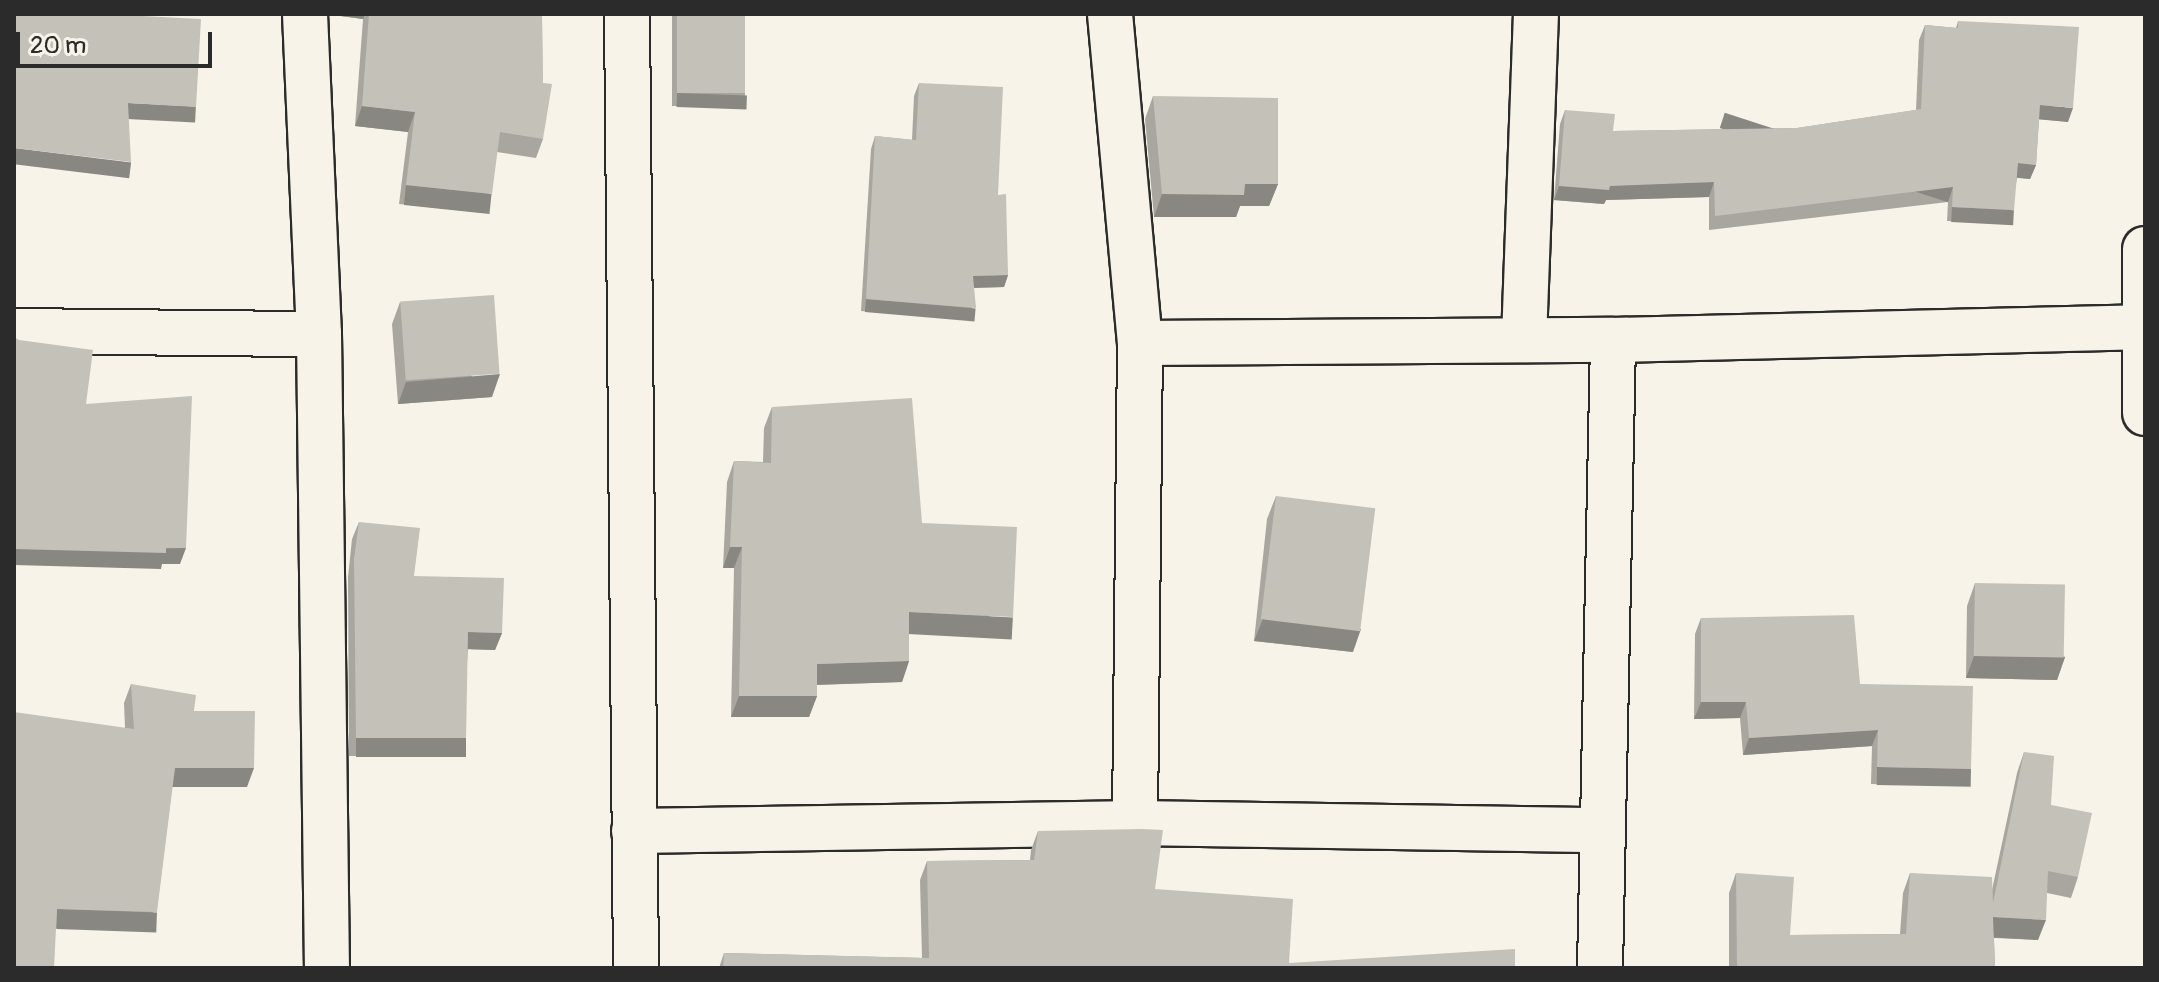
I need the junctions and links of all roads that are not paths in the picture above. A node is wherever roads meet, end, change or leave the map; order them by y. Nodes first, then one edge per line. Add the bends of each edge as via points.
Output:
1 (305, 14) edge
2 (627, 14) edge
3 (1110, 14) edge
4 (1536, 14) edge
5 (2145, 249) edge
6 (2143, 327) edge
7 (14, 331) edge
8 (319, 334) junction
9 (1524, 340) junction
10 (1613, 340) junction
11 (1140, 343) junction
12 (2145, 413) edge
13 (1135, 823) junction
14 (1602, 830) junction
15 (634, 831) junction
16 (327, 968) edge
17 (636, 968) edge
18 (1600, 968) edge

1 - 8 street
2 - 15 street
3 - 11 street
4 - 9 street
5 - 6 street
6 - 10 street
6 - 12 street
7 - 8 street
8 - 16 street
9 - 10 street
9 - 11 street
10 - 14 street
11 - 13 street
13 - 14 street
13 - 15 street
14 - 18 street
15 - 17 street

